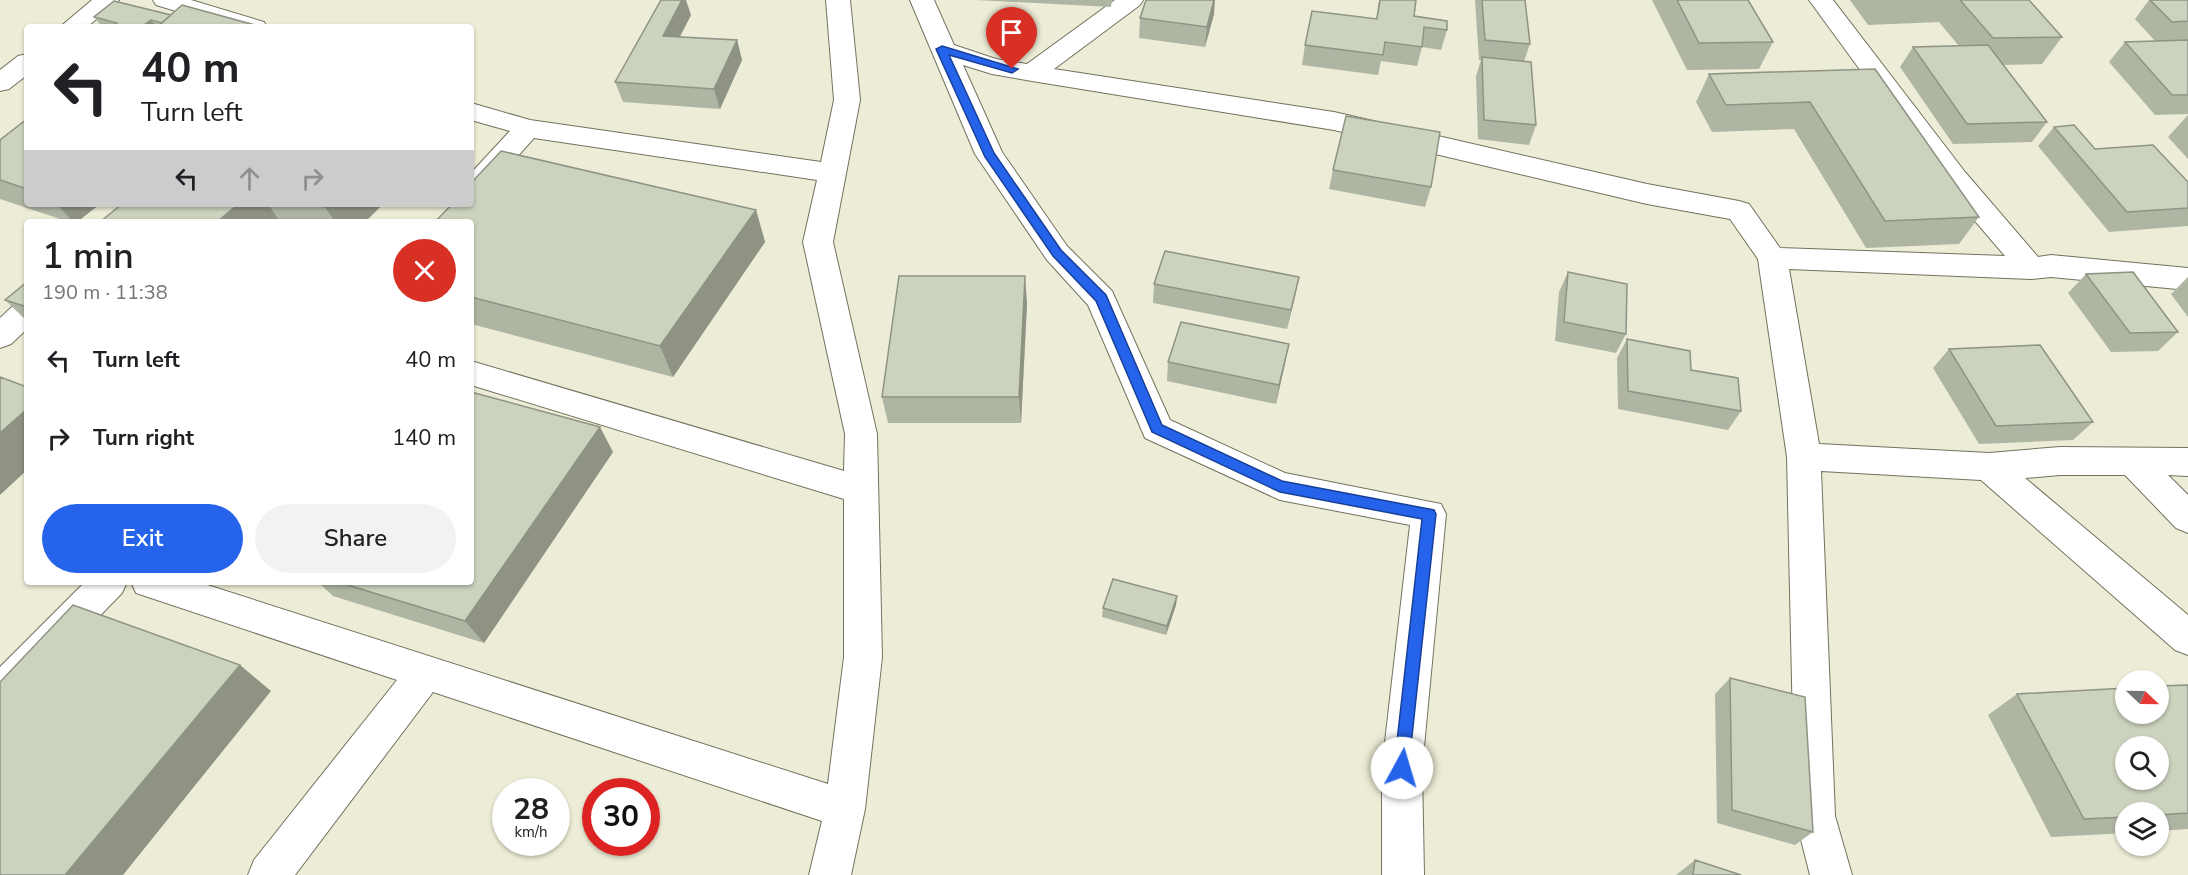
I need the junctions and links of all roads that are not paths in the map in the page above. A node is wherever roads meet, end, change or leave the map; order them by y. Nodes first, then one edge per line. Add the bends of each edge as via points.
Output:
1 (107, 0) edge
2 (165, 0) edge
3 (838, 0) edge
4 (922, 0) edge
5 (1131, 0) edge
6 (1821, 0) edge
7 (76, 24) edge
8 (245, 24) edge
9 (942, 49) junction
10 (24, 64) edge
11 (1032, 73) junction
12 (0, 83) edge
13 (474, 112) edge
14 (528, 128) junction
15 (832, 173) junction
16 (474, 187) edge
17 (1772, 258) junction
18 (2031, 268) junction
19 (2188, 279) edge
20 (24, 314) edge
21 (0, 336) edge
22 (474, 374) edge
23 (1804, 457) junction
24 (2133, 461) junction
25 (2188, 462) edge
26 (1989, 467) junction
27 (862, 490) junction
28 (2188, 518) edge
29 (106, 585) edge
30 (158, 585) edge
31 (2188, 638) edge
32 (426, 672) junction
33 (0, 693) edge
34 (846, 809) junction
35 (269, 875) edge
36 (830, 875) edge
37 (1403, 875) edge
38 (1831, 875) edge

1 - 7 street
2 - 8 street
3 - 15 street via 847,100
4 - 9 street
5 - 11 street
6 - 18 street via 1955,179
9 - 11 street via 993,66
9 - 37 street via 989,154 1057,253 1101,299 1157,429 1280,486 1429,514 1402,768
10 - 12 street
11 - 17 street via 1334,121 1624,189 1739,211
13 - 14 street
14 - 15 street
14 - 16 street
15 - 27 street via 818,242 861,434
17 - 18 street
17 - 23 street
18 - 19 street via 2050,266
20 - 21 street
22 - 27 street
23 - 26 street
23 - 38 street via 1815,816
24 - 25 street
24 - 26 street via 2060,461
24 - 28 street
26 - 31 street
27 - 34 street via 863,657
29 - 33 street
30 - 32 street
32 - 34 street
32 - 35 street
34 - 36 street

